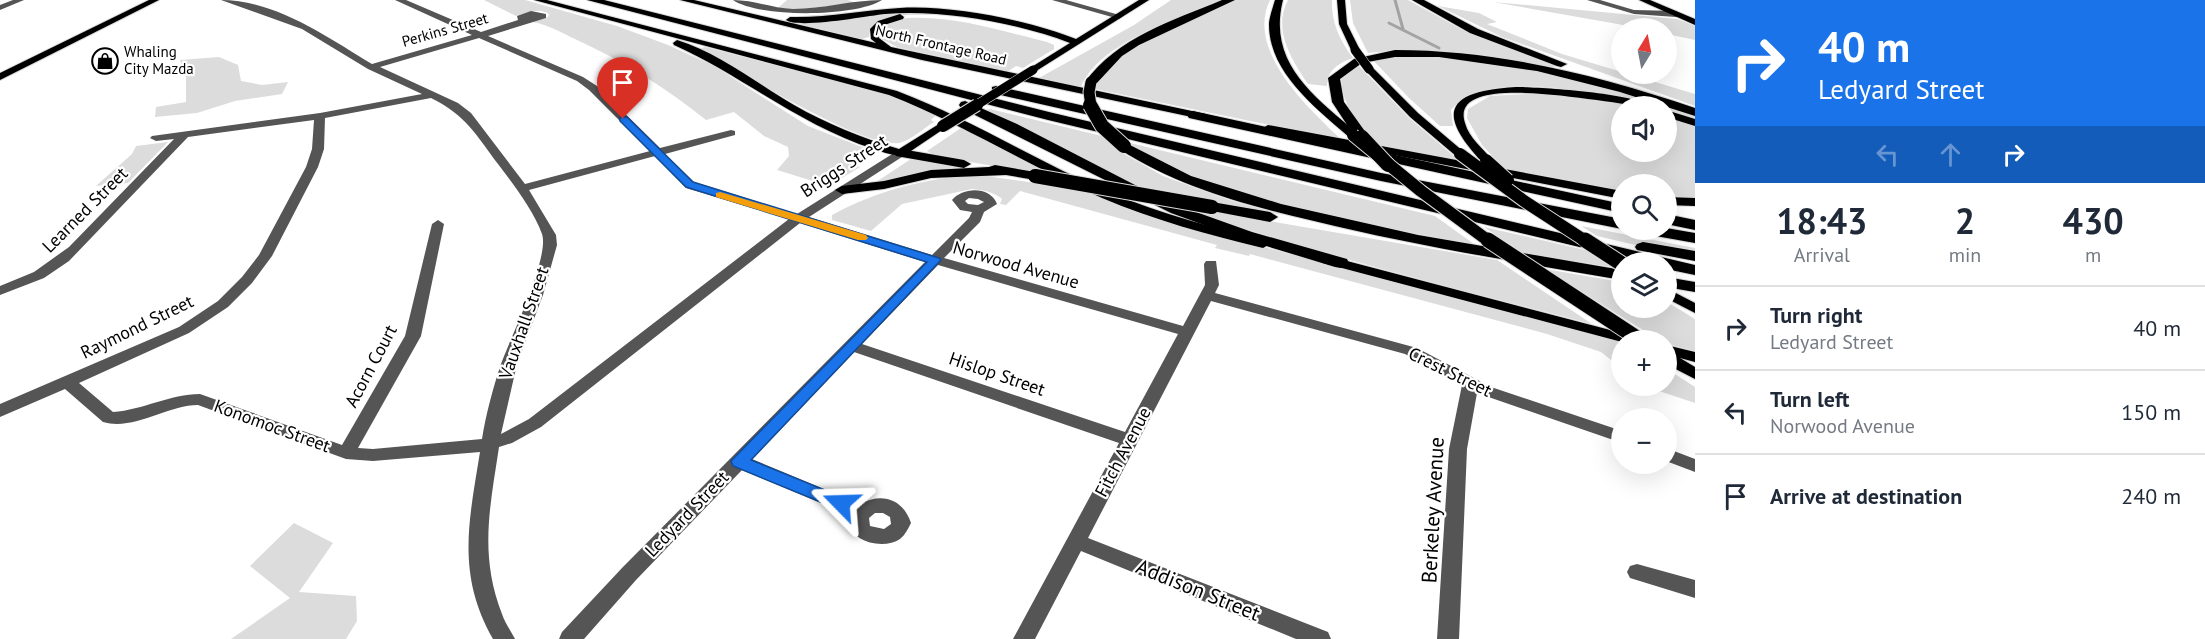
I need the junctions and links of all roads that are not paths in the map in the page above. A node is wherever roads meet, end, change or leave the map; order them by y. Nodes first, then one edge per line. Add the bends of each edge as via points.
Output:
1 (20, 0) edge
2 (155, 0) edge
3 (225, 0) edge
4 (399, 0) edge
5 (538, 0) edge
6 (592, 0) edge
7 (632, 0) edge
8 (684, 0) edge
9 (737, 0) edge
10 (878, 0) edge
11 (1056, 0) edge
12 (1145, 0) edge
13 (1230, 0) edge
14 (1279, 0) edge
15 (1341, 0) edge
16 (1417, 0) edge
17 (1591, 0) edge
18 (1643, 0) edge
19 (0, 8) edge
20 (1676, 14) junction
21 (746, 15) junction
22 (598, 16) junction
23 (1119, 16) junction
24 (525, 20) dead end
25 (1695, 22) edge
26 (482, 35) junction
27 (1077, 43) junction
28 (908, 54) junction
29 (371, 67) junction
30 (853, 67) junction
31 (0, 76) edge
32 (433, 95) junction
33 (1632, 96) edge
34 (1634, 96) edge
35 (1611, 97) edge
36 (1677, 108) edge
37 (1695, 112) edge
38 (1193, 115) junction
39 (320, 116) junction
40 (1677, 117) edge
41 (1695, 123) edge
42 (732, 133) dead end
43 (183, 136) junction
44 (1357, 136) junction
45 (156, 138) dead end
46 (901, 153) junction
47 (657, 154) junction
48 (1388, 165) joint
49 (1005, 171) junction
50 (522, 188) junction
51 (842, 190) junction
52 (1611, 193) edge
53 (1677, 201) edge
54 (1695, 202) edge
55 (1611, 207) edge
56 (979, 209) dead end
57 (798, 219) junction
58 (1677, 221) edge
59 (1611, 222) edge
60 (438, 224) dead end
61 (1496, 224) junction
62 (1695, 225) edge
63 (1566, 228) junction
64 (1677, 235) edge
65 (1695, 238) edge
66 (1428, 242) junction
67 (1618, 252) edge
68 (1695, 256) edge
69 (1611, 257) edge
70 (935, 260) junction
71 (1341, 263) junction
72 (1211, 264) dead end
73 (1677, 266) edge
74 (1695, 270) edge
75 (1611, 273) edge
76 (1677, 284) edge
77 (1695, 287) edge
78 (0, 291) edge
79 (1206, 295) junction
80 (1677, 298) edge
81 (1695, 309) edge
82 (1625, 330) edge
83 (1187, 332) junction
84 (1611, 334) edge
85 (851, 346) junction
86 (1677, 353) edge
87 (1695, 357) edge
88 (1677, 363) edge
89 (1695, 374) edge
90 (68, 382) junction
91 (1470, 384) junction
92 (0, 411) edge
93 (1611, 432) edge
94 (1130, 440) junction
95 (490, 444) junction
96 (346, 453) junction
97 (1677, 458) edge
98 (739, 461) junction
99 (1695, 466) edge
100 (861, 512) dead end
101 (1076, 541) junction
102 (1637, 572) dead end
103 (1695, 590) edge
104 (504, 639) edge
105 (570, 639) edge
106 (1024, 639) edge
107 (1320, 639) edge
108 (1448, 639) edge

1 - 19 street
2 - 31 main road
3 - 29 street, Vauxhall Street via 305,27
4 - 26 street, Norwood Avenue
5 - 22 main road
6 - 30 highway
7 - 59 highway via 1150,126 1417,185
8 - 21 main road, North Frontage Road
9 - 10 street via 770,9 807,12
11 - 23 street
12 - 23 main road, Briggs Street
13 - 66 highway, bridge via 1128,47 1110,60 1091,82 1088,97 1094,116 1124,146 1169,171 1236,197
14 - 44 main road via 1273,28 1284,62 1307,94
15 - 63 main road, bridge via 1343,24 1355,50 1414,115 1460,154
16 - 34 highway via 1474,31
17 - 20 street via 1631,11
18 - 20 main road
20 - 25 main road
21 - 27 main road via 822,20 905,10 938,11
21 - 28 main road, North Frontage Road
22 - 46 main road via 681,45 823,125
22 - 71 main road via 893,93 961,121 1119,201 1205,229
23 - 27 main road, Briggs Street
24 - 26 street, Perkins Street
26 - 29 street, Perkins Street
26 - 47 street, Norwood Avenue via 580,79
27 - 28 main road via 934,15 897,18 874,28 878,41
27 - 46 main road, Briggs Street, bridge
28 - 38 main road, North Frontage Road
29 - 32 street, Vauxhall Street
30 - 61 highway
30 - 71 highway via 1001,120 1172,208
32 - 39 street
32 - 50 street, Vauxhall Street via 466,115
33 - 44 highway via 1583,78 1494,60 1432,54 1377,56 1347,66 1334,78 1339,103
35 - 63 main road, bridge via 1545,90 1503,91 1474,98 1459,109 1458,120 1486,160
36 - 37 highway
38 - 52 main road, North Frontage Road
38 - 55 highway
39 - 43 street
39 - 90 street, Raymond Street via 318,149 312,166 265,256 247,280 223,304 184,330
40 - 41 main road
42 - 47 street
43 - 45 street
43 - 78 street, Learned Street via 57,265 39,277
44 - 48 highway, bridge
46 - 49 highway
46 - 51 street, Briggs Street
47 - 50 street
47 - 57 street, Norwood Avenue via 690,185
48 - 82 main road, bridge via 1510,256
49 - 51 highway via 931,174
49 - 66 highway, bridge
50 - 95 street, Vauxhall Street via 549,235 550,245 536,295 509,364
51 - 57 street, Briggs Street
53 - 54 main road
56 - 70 street, Ledyard Street via 975,219
57 - 70 street, Norwood Avenue
57 - 95 street, Briggs Street via 535,423
58 - 62 highway
60 - 96 street, Acorn Court via 413,336
61 - 67 highway
61 - 68 highway
63 - 69 main road, bridge
64 - 65 highway
66 - 75 highway
70 - 83 street, Norwood Avenue
70 - 85 street, Ledyard Street
71 - 84 main road
72 - 79 street, Fitch Avenue via 1213,278
73 - 74 highway
76 - 77 highway
79 - 83 street, Fitch Avenue
79 - 91 street, Crest Street via 1411,351
80 - 81 main road
83 - 94 street, Fitch Avenue
85 - 94 street, Hislop Street
85 - 98 street, Ledyard Street
86 - 87 main road
88 - 89 main road
90 - 92 street, Raymond Street
90 - 96 street, Konomoc Street via 109,418 145,413 188,398 200,399
91 - 93 street, Crest Street
91 - 108 street, Berkeley Avenue via 1458,450
94 - 101 street, Fitch Avenue
95 - 96 street, Konomoc Street via 373,455
95 - 104 street, Vauxhall Street via 478,518 477,556 485,597
97 - 99 street
98 - 100 street
98 - 105 street, Ledyard Street
101 - 106 street, Fitch Avenue
101 - 107 street, Addison Street
102 - 103 street

